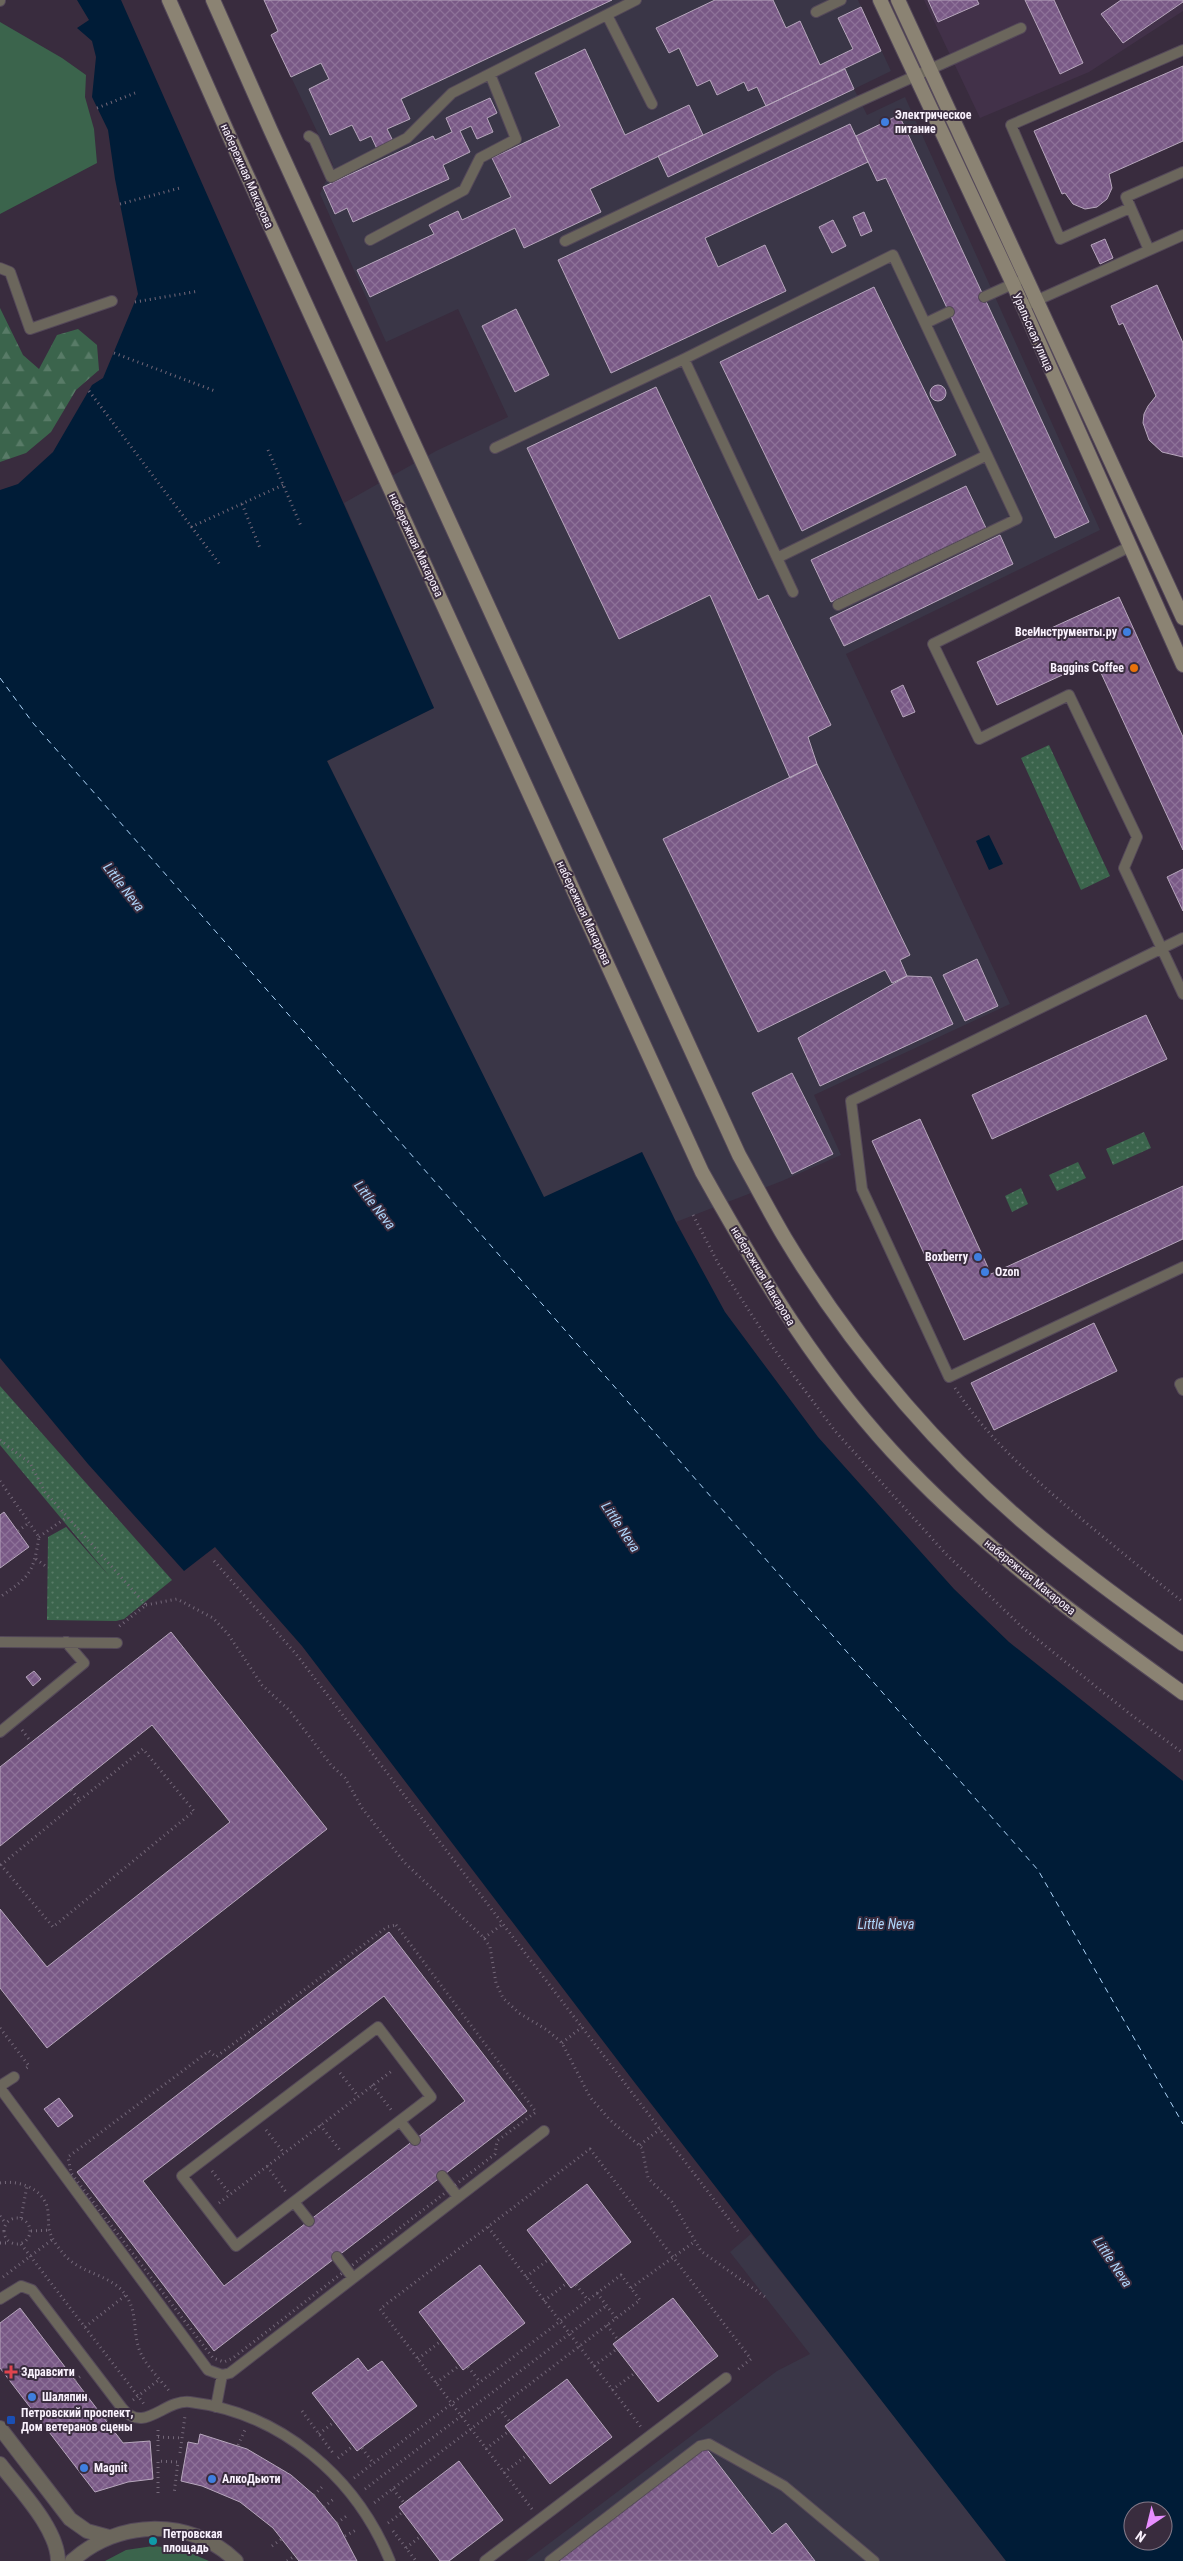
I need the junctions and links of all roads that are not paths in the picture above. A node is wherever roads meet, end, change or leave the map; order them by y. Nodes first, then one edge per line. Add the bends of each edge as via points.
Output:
1 (169, 0) edge
2 (213, 0) edge
3 (636, 0) edge
4 (842, 0) edge
5 (880, 0) edge
6 (898, 0) edge
7 (816, 12) dead end
8 (607, 15) junction
9 (1021, 28) dead end
10 (1183, 50) edge
11 (930, 70) junction
12 (490, 74) junction
13 (916, 76) junction
14 (652, 104) dead end
15 (309, 136) dead end
16 (1183, 172) edge
17 (1130, 208) junction
18 (1183, 235) edge
19 (370, 240) dead end
20 (565, 241) dead end
21 (1149, 250) junction
22 (0, 268) edge
23 (1019, 282) junction
24 (984, 297) dead end
25 (112, 301) dead end
26 (1035, 301) junction
27 (1022, 307) junction
28 (949, 312) dead end
29 (926, 323) junction
30 (684, 359) junction
31 (494, 448) dead end
32 (987, 455) junction
33 (1129, 547) junction
34 (777, 558) junction
35 (793, 592) dead end
36 (838, 605) dead end
37 (1183, 618) edge
38 (1183, 665) edge
39 (1183, 938) edge
40 (1162, 949) junction
41 (1183, 994) edge
42 (1183, 1267) edge
43 (1183, 1383) edge
44 (1183, 1390) edge
45 (0, 1642) edge
46 (66, 1642) junction
47 (117, 1643) dead end
48 (1183, 1644) edge
49 (1183, 1693) edge
50 (0, 1732) edge
51 (14, 2076) road end
52 (0, 2087) edge
53 (400, 2121) junction
54 (544, 2131) dead end
55 (414, 2140) dead end
56 (442, 2176) dead end
57 (458, 2197) junction
58 (294, 2202) junction
59 (309, 2221) dead end
60 (336, 2257) dead end
61 (353, 2278) junction
62 (0, 2299) edge
63 (222, 2375) junction
64 (726, 2378) road end
65 (216, 2407) junction
66 (0, 2428) edge
67 (0, 2464) edge
68 (109, 2537) junction
69 (58, 2561) edge
70 (72, 2561) edge
71 (236, 2561) edge
72 (390, 2561) edge
73 (485, 2561) edge
74 (550, 2561) edge
75 (874, 2561) edge

1 - 49 main road, набережная Макарова via 234,149 702,1172 750,1259 797,1332 857,1411 905,1466 961,1521 1028,1579
2 - 48 main road via 739,1155 785,1238 889,1384 935,1437 1053,1547
3 - 8 lane
4 - 7 lane
5 - 13 main road, Уральская улица
6 - 11 main road, Уральская улица
8 - 12 lane
8 - 14 lane
9 - 11 lane
10 - 17 lane via 1011,125 1060,239
11 - 13 lane
11 - 23 main road, Уральская улица
12 - 15 lane via 452,93 407,138 331,177 314,139
12 - 19 lane via 516,139 480,158 464,190
13 - 20 lane
13 - 23 main road, Уральская улица
16 - 17 lane via 1126,198
17 - 21 lane
18 - 21 lane
21 - 26 lane
22 - 25 lane via 10,272 30,329
23 - 24 lane
23 - 26 main road, Уральская улица
23 - 27 main road, Уральская улица
26 - 27 lane
26 - 37 main road, Уральская улица
27 - 33 main road, Уральская улица
28 - 29 lane
29 - 30 lane via 892,255
29 - 32 lane
30 - 31 lane
30 - 34 lane
32 - 34 lane
32 - 36 lane via 1017,520
33 - 38 main road, Уральская улица
33 - 40 lane via 933,644 979,739 1069,695 1137,837 1124,868
34 - 35 lane
39 - 40 lane
40 - 41 lane
40 - 42 lane via 851,1101 862,1189 949,1377
43 - 44 lane via 1180,1384
45 - 46 lane
46 - 47 lane
46 - 50 lane via 84,1663
51 - 52 lane
52 - 63 lane via 208,2370
53 - 55 lane
53 - 58 lane
53 - 58 lane via 432,2097 378,2027 182,2176 236,2246
54 - 57 lane
56 - 57 lane
57 - 61 lane
58 - 59 lane
60 - 61 lane
61 - 63 lane via 230,2373
62 - 65 lane via 14,2288 27,2287 122,2408 134,2418 144,2420 178,2402
63 - 65 lane
64 - 73 lane
65 - 72 lane via 285,2435 313,2455 364,2510
66 - 68 street via 70,2520 86,2531
67 - 69 street via 51,2534
68 - 70 street
68 - 71 street via 145,2528 182,2531 216,2545
74 - 75 lane via 700,2446 709,2444 784,2486

